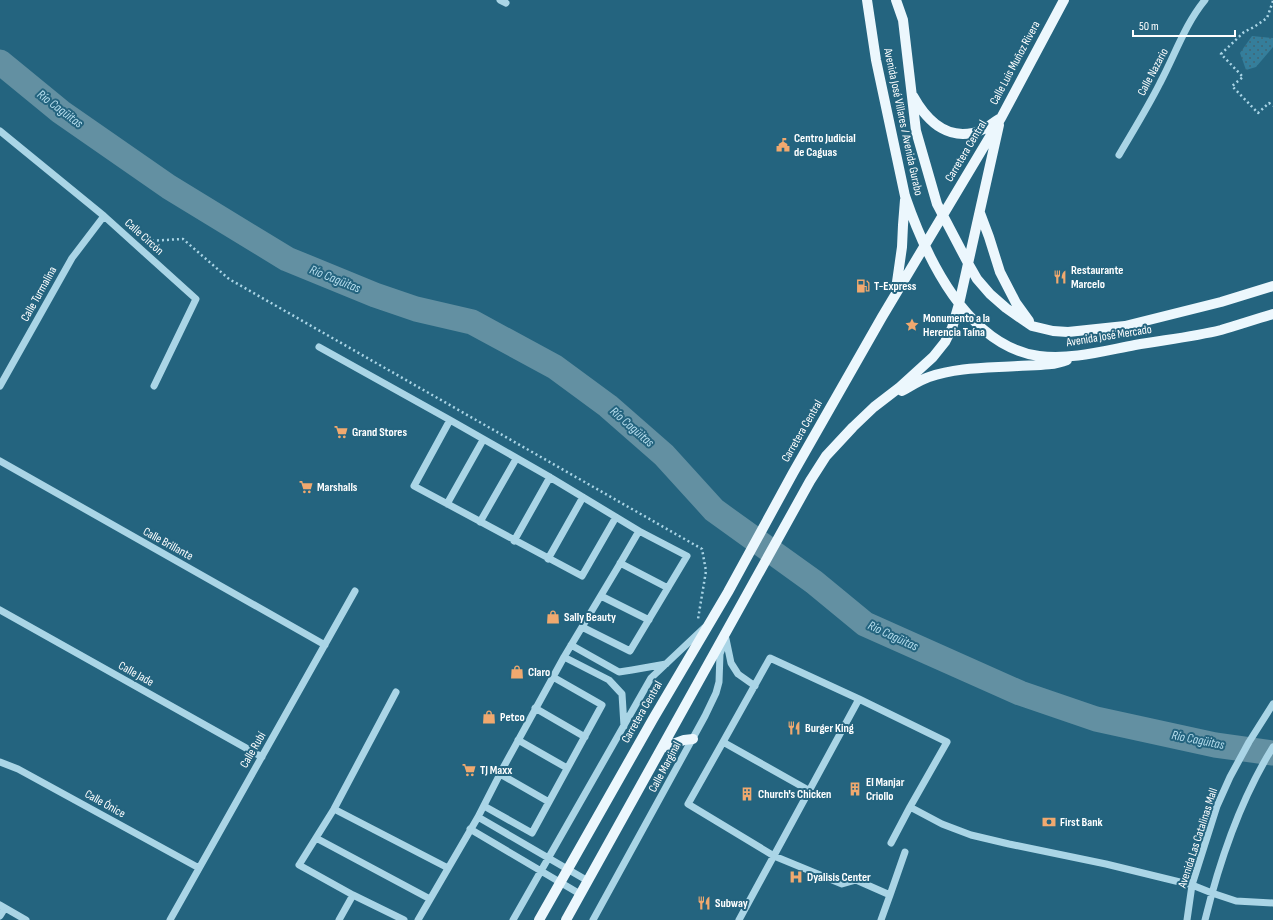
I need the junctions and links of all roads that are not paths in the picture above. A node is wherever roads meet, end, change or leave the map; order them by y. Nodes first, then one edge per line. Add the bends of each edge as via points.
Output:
1 (867, 0) edge
2 (896, 0) edge
3 (1064, 0) edge
4 (1205, 0) edge
5 (911, 94) junction
6 (1001, 118) junction
7 (1, 135) edge
8 (1120, 155) dead end
9 (905, 196) junction
10 (980, 213) junction
11 (942, 215) junction
12 (104, 216) junction
13 (924, 246) junction
14 (969, 265) junction
15 (1273, 286) edge
16 (890, 303) junction
17 (959, 304) junction
18 (1273, 314) edge
19 (1032, 326) junction
20 (318, 347) dead end
21 (1075, 356) junction
22 (0, 386) edge
23 (154, 386) dead end
24 (874, 407) junction
25 (450, 420) junction
26 (483, 440) junction
27 (516, 458) junction
28 (0, 461) edge
29 (550, 478) junction
30 (583, 497) junction
31 (447, 504) junction
32 (616, 517) junction
33 (480, 522) junction
34 (639, 531) junction
35 (514, 541) junction
36 (548, 559) junction
37 (620, 563) junction
38 (668, 588) junction
39 (356, 590) dead end
40 (601, 596) junction
41 (0, 610) edge
42 (734, 617) junction
43 (649, 620) junction
44 (710, 622) junction
45 (582, 627) junction
46 (726, 639) junction
47 (325, 645) junction
48 (571, 645) junction
49 (564, 657) junction
50 (666, 664) junction
51 (553, 677) junction
52 (755, 686) junction
53 (396, 692) dead end
54 (859, 699) junction
55 (1273, 704) edge
56 (535, 708) junction
57 (624, 726) junction
58 (585, 737) junction
59 (693, 739) junction
60 (518, 740) junction
61 (723, 742) junction
62 (1273, 746) edge
63 (662, 748) junction
64 (262, 757) junction
65 (0, 762) edge
66 (567, 768) junction
67 (500, 774) junction
68 (810, 791) junction
69 (549, 802) junction
70 (484, 806) junction
71 (910, 807) junction
72 (334, 808) junction
73 (478, 817) junction
74 (470, 829) junction
75 (316, 838) junction
76 (891, 843) dead end
77 (905, 852) dead end
78 (774, 856) junction
79 (548, 858) junction
80 (199, 868) junction
81 (448, 868) junction
82 (568, 870) junction
83 (541, 872) junction
84 (588, 881) junction
85 (560, 882) junction
86 (1192, 885) junction
87 (1212, 893) junction
88 (580, 894) junction
89 (353, 895) junction
90 (890, 896) junction
91 (430, 899) junction
92 (1273, 903) edge
93 (2, 906) edge
94 (0, 916) edge
95 (26, 920) edge
96 (170, 920) edge
97 (339, 920) edge
98 (404, 920) edge
99 (418, 920) edge
100 (513, 920) edge
101 (539, 920) edge
102 (566, 920) edge
103 (594, 920) edge
104 (739, 920) edge
105 (881, 920) edge
106 (1187, 920) edge
107 (1205, 920) edge

1 - 9 main road, Avenida José Villares / Avenida Gurabo via 876,60
2 - 5 main road, Avenida José Villares / Avenida Gurabo via 903,20
3 - 6 main road, Calle Luis Muñoz Rivera
4 - 8 street, Calle Nazario via 1188,25 1160,84
5 - 6 main road via 930,120 953,133 970,133 984,129
5 - 11 main road, Avenida José Villares / Avenida Gurabo via 916,131
6 - 10 main road, Carretera Central
6 - 11 main road, Carretera Central
7 - 12 street, Calle Circón
9 - 13 main road, Avenida José Villares / Avenida Gurabo
9 - 16 main road via 896,290
10 - 14 main road, Carretera Central
10 - 19 main road via 1000,272 1016,303
11 - 13 main road, Carretera Central
11 - 14 main road, Avenida José Mercado
12 - 22 street, Calle Turmalina via 72,258
12 - 23 street, Calle Circón via 196,299
13 - 16 main road, Carretera Central
13 - 17 main road, Avenida José Mercado
14 - 17 main road, Carretera Central
14 - 19 main road, Avenida José Mercado via 990,294
15 - 19 main road, Avenida José Mercado via 1125,326 1068,332
16 - 44 main road, Carretera Central
17 - 21 main road, Avenida José Mercado via 975,322 1008,346 1038,356
17 - 24 main road, Carretera Central via 952,328 933,357
18 - 21 main road, Avenida José Mercado via 1221,330
20 - 25 street
21 - 24 main road via 1060,362 1036,365 944,372 928,377
24 - 42 main road, Carretera Central via 826,456
25 - 26 street
25 - 31 street via 414,486
26 - 27 street
26 - 31 street
27 - 29 street
27 - 33 street
28 - 47 street, Calle Brillante
29 - 30 street
29 - 35 street
30 - 32 street
30 - 36 street
31 - 33 street
32 - 34 street
32 - 36 street via 582,576
33 - 35 street
34 - 37 street
34 - 38 street via 687,556
35 - 36 street
37 - 38 street
37 - 40 street
38 - 43 street
39 - 47 street, Calle Rubí
40 - 43 street
40 - 45 street
41 - 64 street, Calle Jade
42 - 46 street, Calle Marginal
42 - 63 main road, Carretera Central
43 - 45 street via 630,651
44 - 50 street
44 - 82 main road, Carretera Central
45 - 48 street
46 - 52 street via 731,663 738,674
46 - 59 street, Calle Marginal via 720,654 716,693
47 - 64 street, Calle Rubí
48 - 49 street
48 - 50 street via 619,672
49 - 51 street
49 - 57 street via 609,680 622,694
50 - 57 street via 651,678
51 - 56 street
51 - 58 street via 602,705
52 - 54 street via 770,658
52 - 61 street
53 - 72 street
54 - 68 street
54 - 71 street via 947,742
55 - 86 street, Avenida Las Catalinas Mall via 1249,742 1217,806
56 - 58 street
56 - 60 street
57 - 79 street
58 - 66 street
59 - 63 main road
59 - 103 street, Calle Marginal
60 - 66 street
60 - 67 street
61 - 68 street
61 - 78 street via 688,804
62 - 87 street via 1241,808
63 - 84 main road, Carretera Central
64 - 80 street, Calle Rubí
65 - 80 street, Calle Ónice via 18,769
66 - 69 street
67 - 69 street
67 - 70 street
68 - 78 street
69 - 70 street via 532,833
70 - 73 street
71 - 76 street
71 - 86 street via 942,824 971,835
72 - 75 street
72 - 81 street
73 - 74 street
73 - 79 street
74 - 81 street
74 - 83 street
75 - 89 street via 299,865
75 - 91 street
77 - 90 street
78 - 90 street via 842,884 856,880
78 - 104 street
79 - 82 street
79 - 83 street
80 - 96 street, Calle Rubí
81 - 91 street
82 - 84 street
82 - 85 main road, Carretera Central
83 - 85 street
83 - 100 street
84 - 88 main road, Carretera Central
85 - 88 street
85 - 101 main road, Carretera Central
86 - 87 street
86 - 106 street, Avenida Las Catalinas Mall
87 - 92 street via 1236,901
87 - 107 street
88 - 102 main road, Carretera Central
89 - 97 street
89 - 98 street
90 - 105 street
91 - 99 street
93 - 94 street
93 - 95 street

